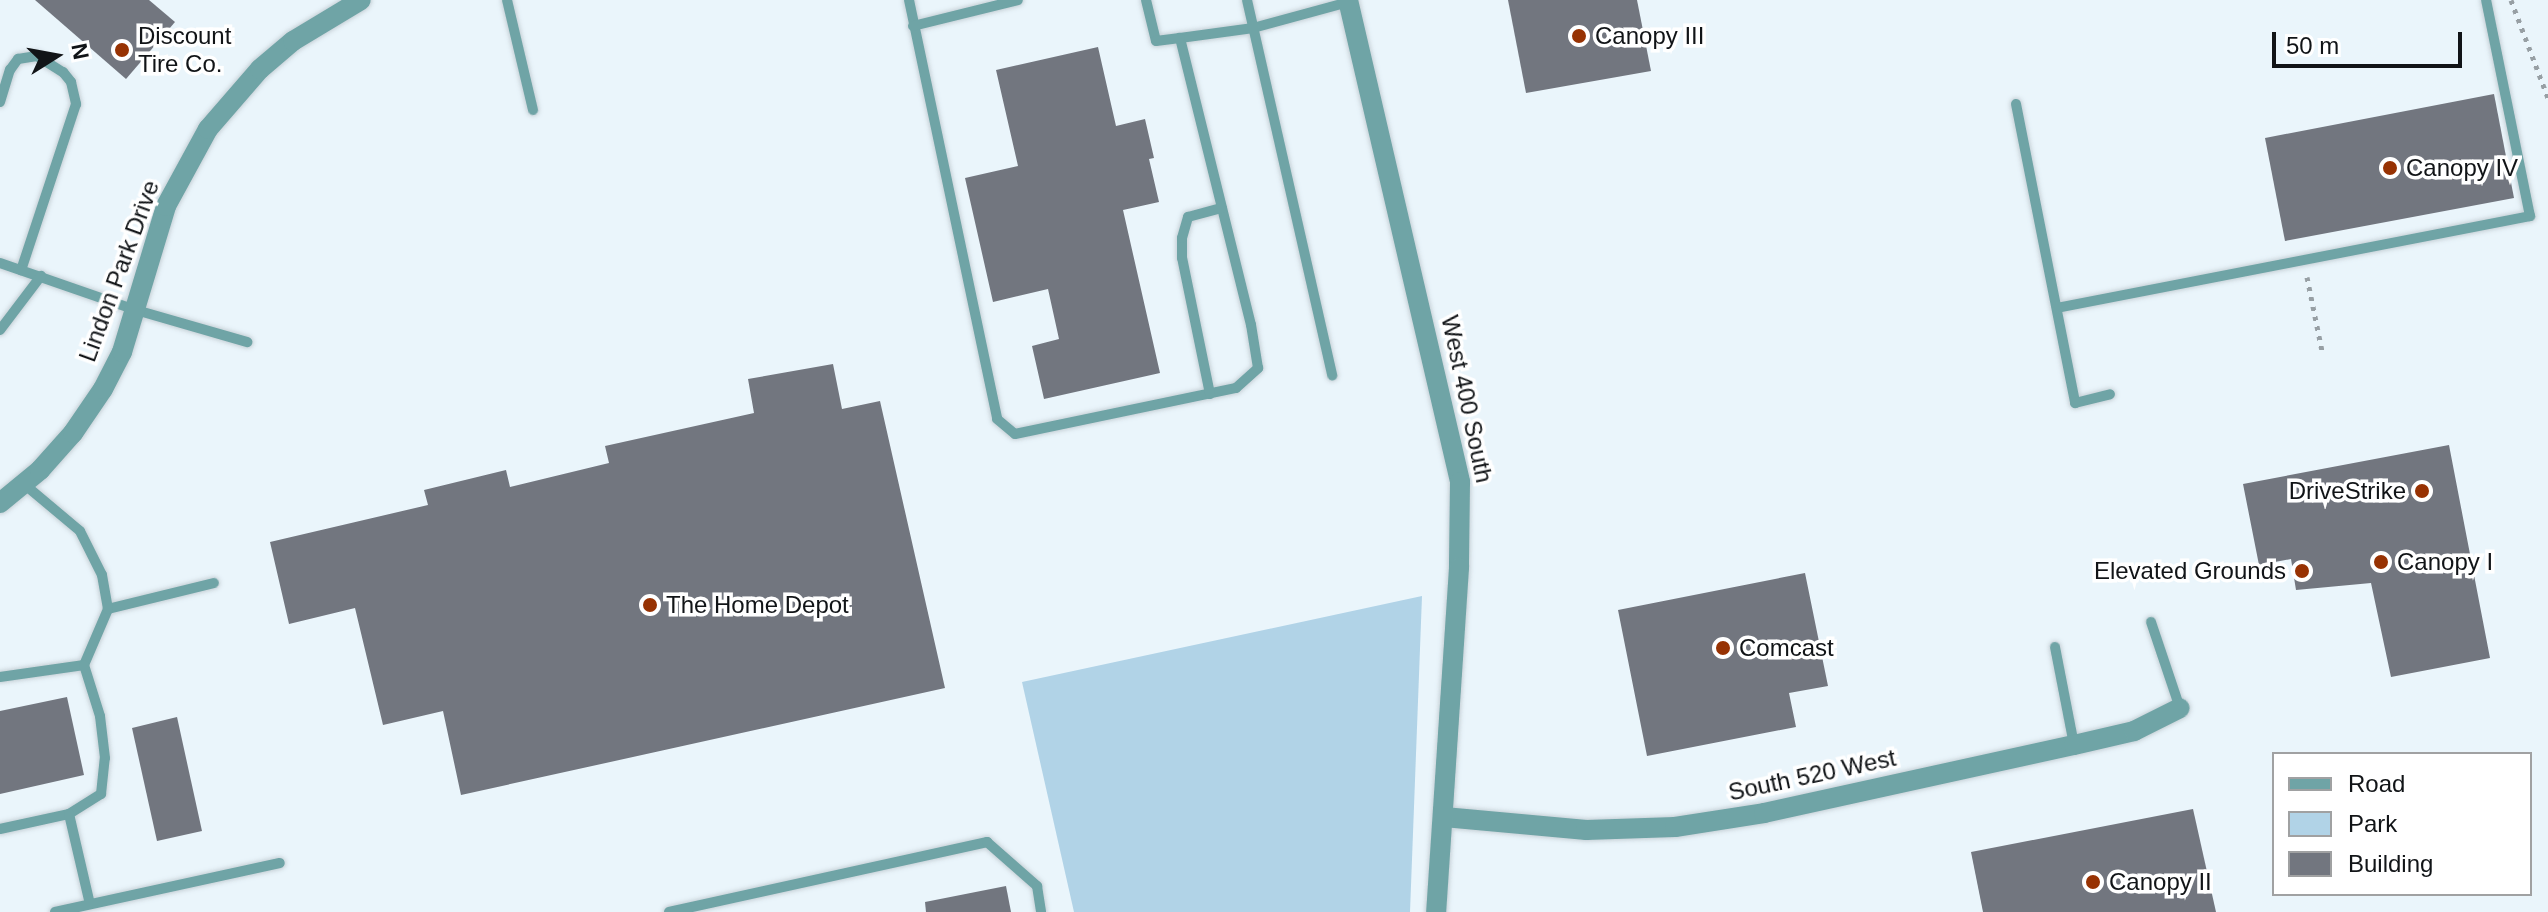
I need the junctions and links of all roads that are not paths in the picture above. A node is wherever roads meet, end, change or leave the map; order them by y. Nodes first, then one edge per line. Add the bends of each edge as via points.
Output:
1 (361, 0) edge
2 (507, 0) edge
3 (909, 0) edge
4 (1018, 0) edge
5 (1146, 0) edge
6 (1247, 0) edge
7 (2486, 0) edge
8 (1348, 1) edge
9 (913, 26) junction
10 (1253, 28) junction
11 (1180, 38) junction
12 (0, 102) edge
13 (2016, 104) dead end
14 (533, 110) dead end
15 (1222, 208) junction
16 (0, 263) edge
17 (21, 270) junction
18 (41, 276) junction
19 (2057, 308) junction
20 (136, 310) junction
21 (0, 330) edge
22 (247, 342) dead end
23 (1332, 375) dead end
24 (1210, 394) junction
25 (2110, 394) dead end
26 (24, 484) junction
27 (0, 503) edge
28 (214, 583) dead end
29 (108, 609) junction
30 (2151, 622) dead end
31 (2055, 647) dead end
32 (84, 665) junction
33 (0, 677) edge
34 (2180, 708) joint
35 (2074, 745) junction
36 (69, 814) junction
37 (1444, 817) junction
38 (0, 829) edge
39 (280, 863) dead end
40 (90, 904) junction
41 (55, 912) edge
42 (669, 912) edge
43 (1041, 912) edge
44 (1436, 912) edge

1 - 20 street, Lindon Park Drive via 293,41 234,96 208,129 166,206
2 - 14 lane
3 - 9 lane
4 - 9 lane
5 - 11 lane via 1156,41
6 - 10 lane
7 - 19 lane via 2530,216
8 - 10 lane
8 - 37 street, West 400 South via 1460,482
9 - 24 lane via 997,419 1015,434
10 - 11 lane
10 - 23 lane
11 - 15 lane
12 - 17 lane via 18,59 37,56 63,72 76,104
13 - 19 lane
15 - 24 lane via 1188,217 1182,238
15 - 24 lane via 1258,368 1236,388
16 - 17 lane
17 - 18 lane
18 - 20 lane
18 - 21 lane
19 - 25 lane via 2075,403
20 - 22 lane
20 - 26 street, Lindon Park Drive via 103,389 73,433
26 - 27 street, Lindon Park Drive
26 - 29 lane via 80,531 102,575
28 - 29 lane
29 - 32 lane
30 - 34 lane
31 - 35 lane
32 - 33 lane
32 - 36 lane via 100,716 105,758 101,794
34 - 35 street, South 520 West via 2134,731
35 - 37 street, South 520 West via 1764,813 1675,827 1586,830
36 - 38 lane
36 - 40 lane
37 - 44 street, West 400 South
39 - 40 lane
40 - 41 lane
42 - 43 lane via 987,842 1037,886

